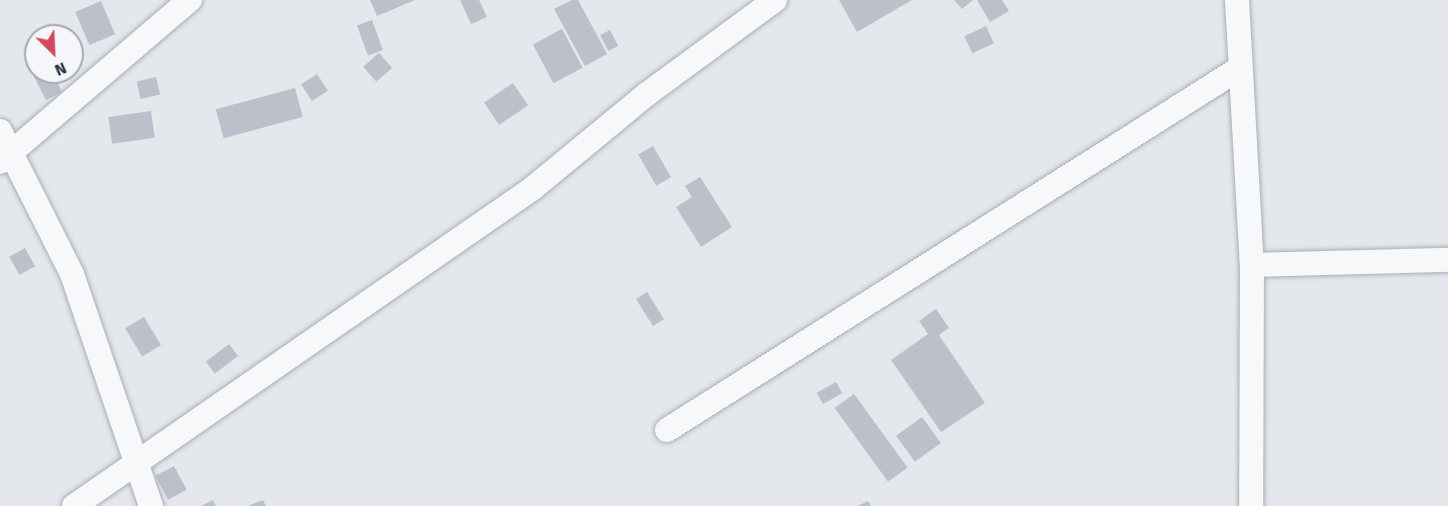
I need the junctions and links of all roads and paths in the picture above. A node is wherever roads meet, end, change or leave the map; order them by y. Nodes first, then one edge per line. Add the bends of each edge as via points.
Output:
1 (190, 0) edge
2 (775, 0) edge
3 (1237, 0) edge
4 (1237, 70) junction
5 (0, 131) edge
6 (6, 158) edge
7 (1448, 260) edge
8 (1252, 265) junction
9 (667, 430) dead end
10 (138, 461) junction
11 (74, 506) edge
12 (151, 506) edge
13 (1251, 506) edge

1 - 6 street
2 - 10 street via 647,94 533,188
3 - 4 street
4 - 8 street
4 - 9 street
5 - 6 street
6 - 10 street via 72,274
7 - 8 street
8 - 13 street
10 - 11 street
10 - 12 street

